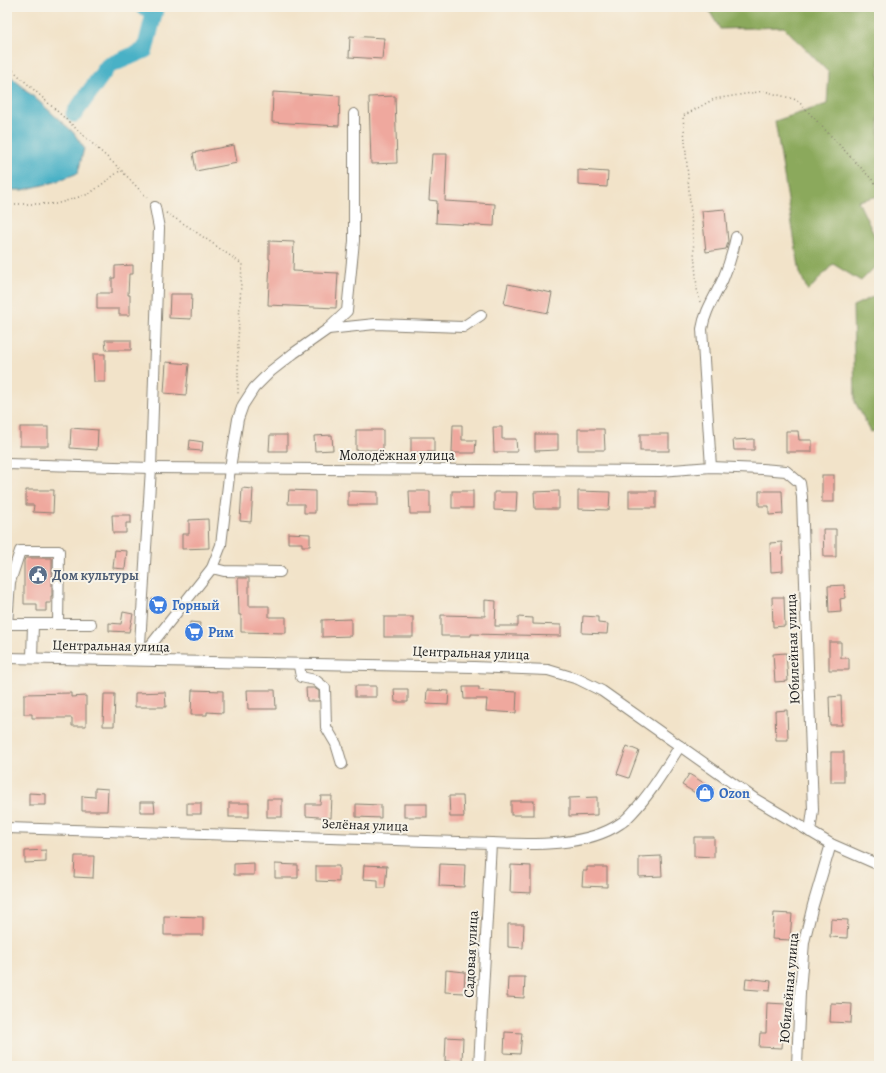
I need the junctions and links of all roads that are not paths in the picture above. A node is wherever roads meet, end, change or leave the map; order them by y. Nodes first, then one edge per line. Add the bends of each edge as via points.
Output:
1 (354, 114) dead end
2 (155, 206) road end
3 (736, 237) dead end
4 (481, 315) dead end
5 (328, 329) junction
6 (7, 464) edge
7 (711, 467) junction
8 (151, 468) junction
9 (230, 468) junction
10 (786, 472) joint
11 (212, 568) junction
12 (280, 572) dead end
13 (33, 624) junction
14 (58, 624) junction
15 (91, 624) dead end
16 (7, 658) edge
17 (32, 658) junction
18 (139, 660) junction
19 (299, 666) dead end
20 (680, 746) junction
21 (342, 764) dead end
22 (7, 828) edge
23 (810, 832) junction
24 (491, 843) junction
25 (831, 844) junction
26 (879, 865) edge
27 (479, 1066) edge
28 (797, 1066) edge

1 - 5 street via 354,241 347,311
2 - 8 street via 159,228
3 - 7 street via 731,260 711,301 702,329
4 - 5 street via 463,327 375,324
5 - 9 street via 282,362 254,388 238,419
6 - 8 street, Молодёжная улица
7 - 9 street, Молодёжная улица via 660,471
7 - 10 street, Молодёжная улица
8 - 9 street, Молодёжная улица
8 - 18 street
9 - 11 street via 221,545
10 - 23 street, Юбилейная улица via 800,483 802,498 813,810
11 - 12 street via 224,571
11 - 18 street
13 - 14 street
13 - 14 street via 7,624 10,582 20,551 59,551
13 - 17 street
14 - 15 street
16 - 17 street, Центральная улица
17 - 18 street, Центральная улица
18 - 20 street, Центральная улица via 548,670 578,680 602,692
19 - 21 street via 301,677 315,680 325,688 326,727 336,744
20 - 23 street, Центральная улица via 755,800
20 - 24 street, Зелёная улица via 644,800 622,823 602,834 553,843
22 - 24 street, Зелёная улица
23 - 25 street, Центральная улица
24 - 27 street, Садовая улица
25 - 26 street, Центральная улица
25 - 28 street, Юбилейная улица via 804,942

